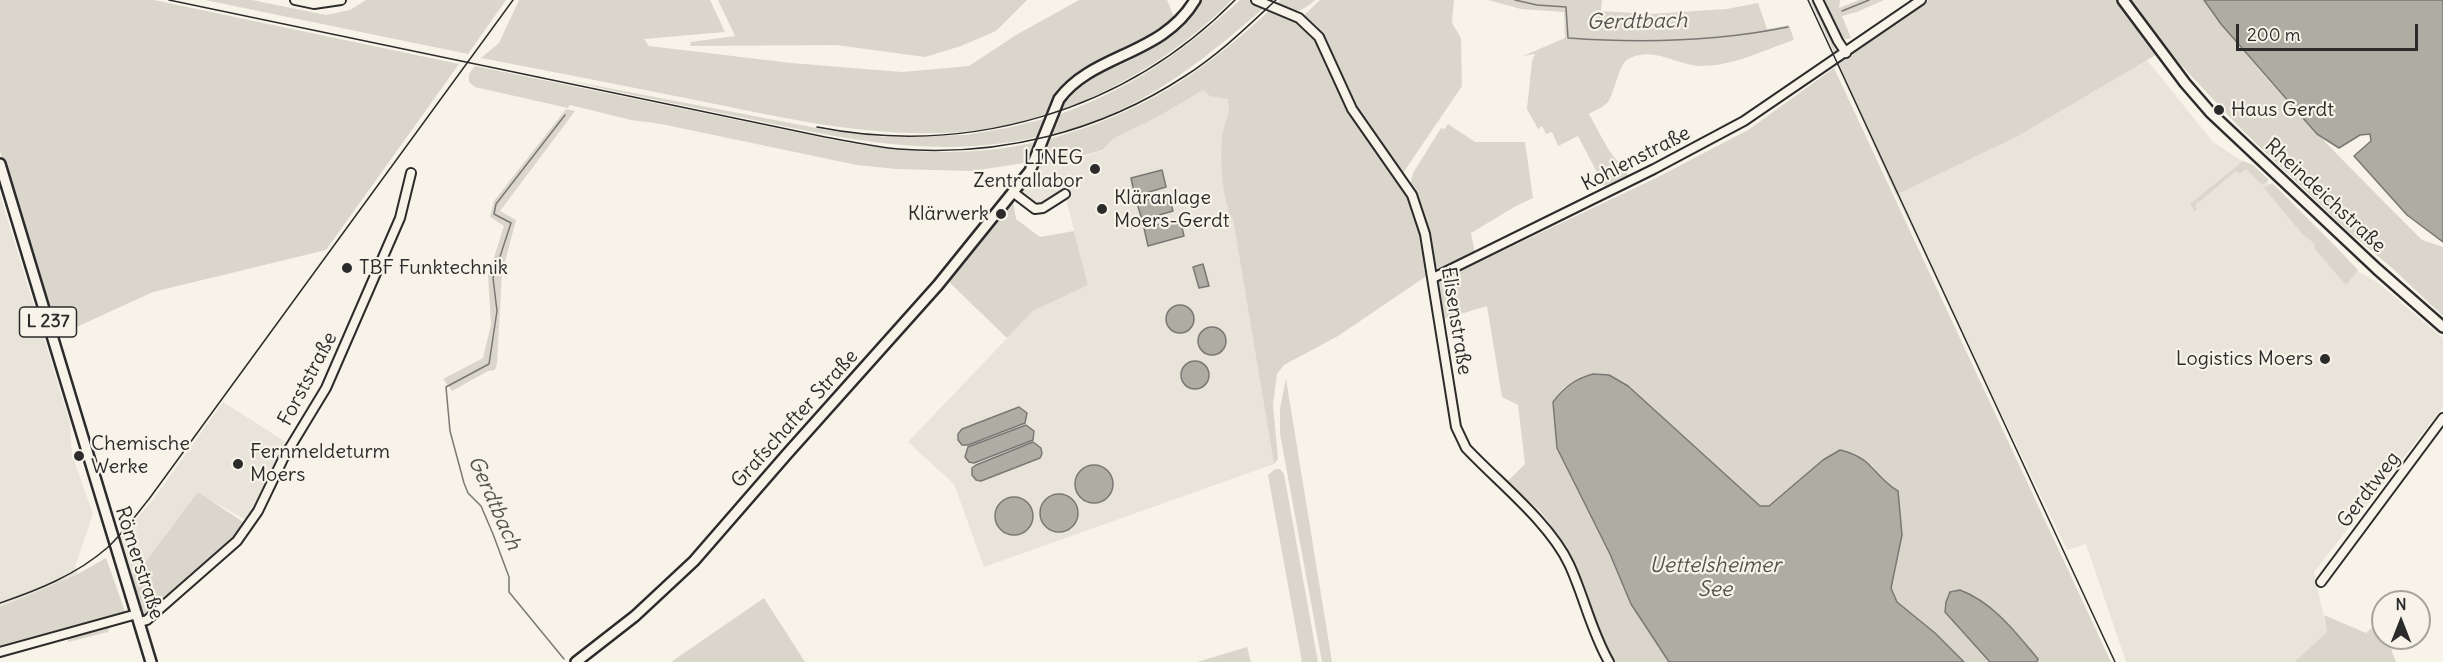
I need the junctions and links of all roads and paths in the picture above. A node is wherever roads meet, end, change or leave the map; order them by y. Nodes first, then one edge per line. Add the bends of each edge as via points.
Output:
1 (295, 0) edge
2 (341, 0) edge
3 (1195, 0) edge
4 (1256, 0) edge
5 (1818, 0) edge
6 (1921, 0) edge
7 (2123, 0) edge
8 (1846, 53) junction
9 (0, 164) edge
10 (411, 173) dead end
11 (1014, 193) junction
12 (1065, 194) dead end
13 (1433, 278) junction
14 (2443, 327) edge
15 (2443, 418) edge
16 (2321, 582) dead end
17 (138, 618) junction
18 (0, 652) edge
19 (151, 662) edge
20 (576, 662) edge
21 (1609, 662) edge

1 - 2 street via 314,4
3 - 11 main road, Grafschafter Straße via 1176,24 1159,37 1079,78 1065,92 1030,171
4 - 13 street, Elisenstraße via 1299,18 1319,37 1352,109 1412,195 1425,234
5 - 8 street
6 - 8 street, Kohlenstraße
7 - 14 main road, Rheindeichstraße via 2211,113
8 - 13 street, Kohlenstraße via 1744,121
9 - 17 main road, Römerstraße / L 237
10 - 17 street, Forststraße via 400,218 326,388 283,459 250,526 147,620
11 - 12 street via 1035,209
11 - 20 main road, Grafschafter Straße via 938,285 694,561 635,616
13 - 21 street, Elisenstraße via 1461,439 1547,530 1569,565
15 - 16 street, Gerdtweg
17 - 18 street, Forststraße
17 - 19 main road, Römerstraße / L 237

